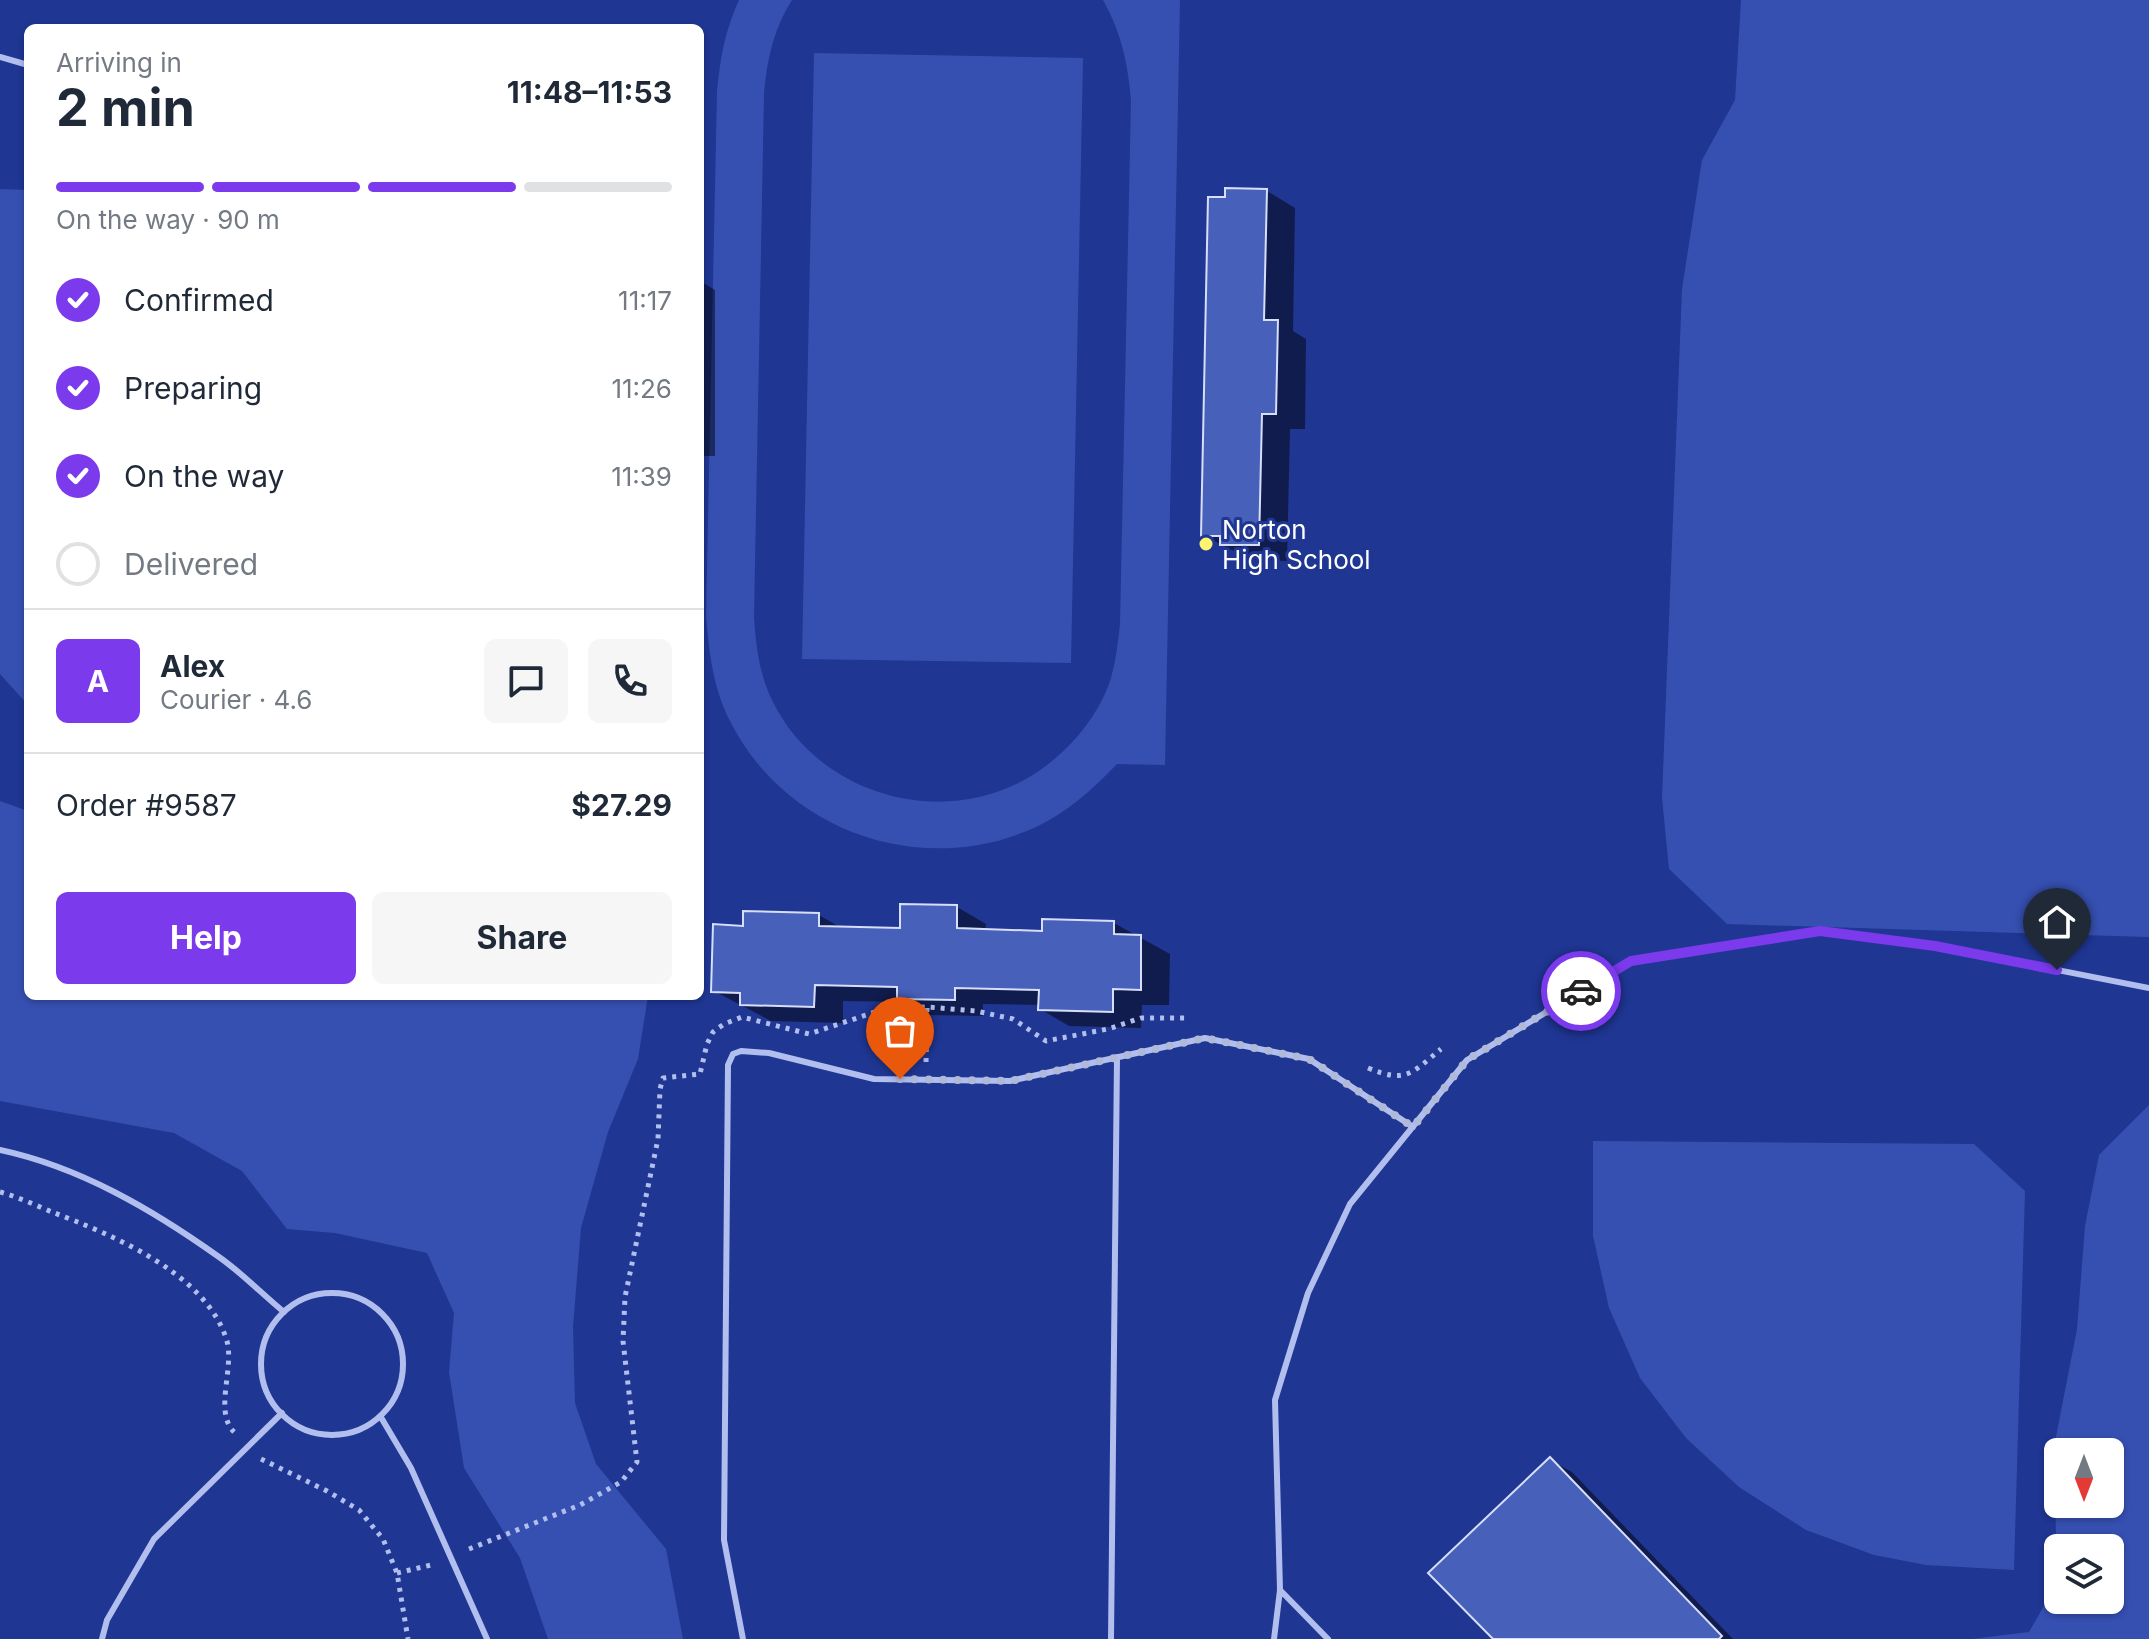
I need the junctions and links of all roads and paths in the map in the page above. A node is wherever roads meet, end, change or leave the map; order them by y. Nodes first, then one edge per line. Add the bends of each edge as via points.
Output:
1 (0, 57) edge
2 (24, 64) edge
3 (2149, 988) edge
4 (1200, 1018) dead end
5 (1441, 1049) dead end
6 (1117, 1057) junction
7 (1366, 1068) dead end
8 (1413, 1127) junction
9 (0, 1150) edge
10 (0, 1192) edge
11 (284, 1312) junction
12 (282, 1413) junction
13 (382, 1419) junction
14 (249, 1447) junction
15 (450, 1557) junction
16 (397, 1573) junction
17 (1280, 1590) junction
18 (102, 1639) edge
19 (408, 1639) edge
20 (487, 1639) edge
21 (743, 1639) edge
22 (1111, 1639) edge
23 (1274, 1639) edge
24 (1328, 1639) edge

1 - 2 lane
3 - 8 lane via 1935,946 1820,931 1631,961 1467,1060
4 - 15 path via 1141,1018 1046,1041 1013,1019 927,1007 884,1009 809,1034 742,1017 724,1024 707,1044 700,1074 663,1078 660,1089 656,1152 625,1297 623,1341 637,1462 621,1482 580,1505
5 - 7 path via 1402,1077
6 - 8 lane via 1205,1038 1309,1059
6 - 21 lane via 1010,1081 874,1079 769,1053 733,1054 728,1065 724,1540
6 - 22 lane
8 - 17 lane via 1350,1204 1308,1293 1275,1400
9 - 11 lane via 29,1156 116,1191 220,1258
10 - 14 path via 110,1234 176,1273 211,1310 227,1339 226,1424
11 - 12 lane via 265,1339 260,1362 263,1384
11 - 13 lane via 315,1294 340,1293 364,1299 384,1313 404,1356 403,1381
12 - 13 lane via 310,1432 333,1435 356,1432
12 - 14 lane
13 - 15 lane via 411,1468
14 - 16 path via 265,1463 359,1510 383,1539
14 - 18 lane via 154,1539 107,1620
15 - 16 path
15 - 20 lane
16 - 19 path
17 - 23 lane
17 - 24 lane

